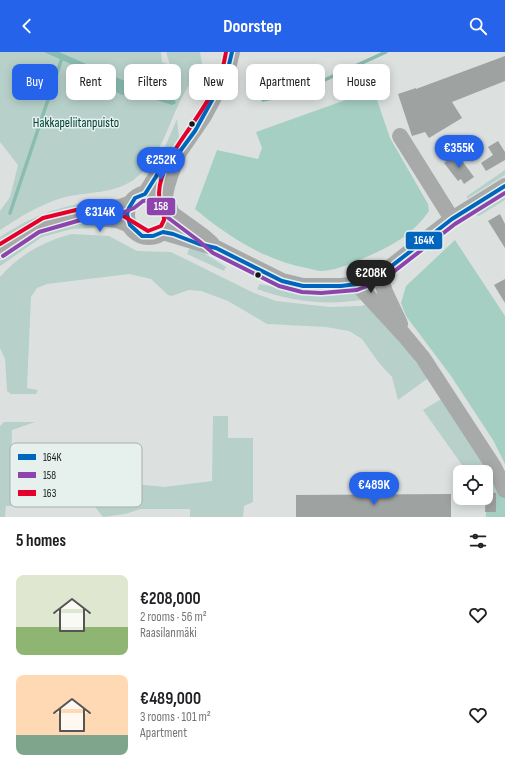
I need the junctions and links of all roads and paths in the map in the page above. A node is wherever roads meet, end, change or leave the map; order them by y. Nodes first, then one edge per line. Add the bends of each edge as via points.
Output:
1 (232, 52) edge
2 (400, 136) dead end
3 (178, 154) junction
4 (505, 186) edge
5 (146, 194) junction
6 (131, 203) junction
7 (168, 206) junction
8 (78, 216) junction
9 (452, 219) junction
10 (130, 225) junction
11 (163, 232) junction
12 (216, 248) junction
13 (0, 251) edge
14 (380, 276) junction
15 (357, 284) junction
16 (404, 335) junction
17 (505, 490) edge

1 - 3 street via 229,68 218,92
2 - 9 street
3 - 5 street via 162,167
3 - 7 street via 167,185
4 - 9 street
5 - 6 street via 135,198
5 - 7 street via 156,194
6 - 8 street via 120,207 97,209
6 - 10 street via 128,214
7 - 11 street via 169,223
7 - 12 street
8 - 10 street via 117,220
8 - 13 street via 36,227
9 - 14 street
10 - 11 street via 137,233 148,237
11 - 12 street
12 - 15 street via 269,275 303,286
14 - 15 street
14 - 16 street
15 - 16 street
16 - 17 street via 423,358 456,408 494,467

